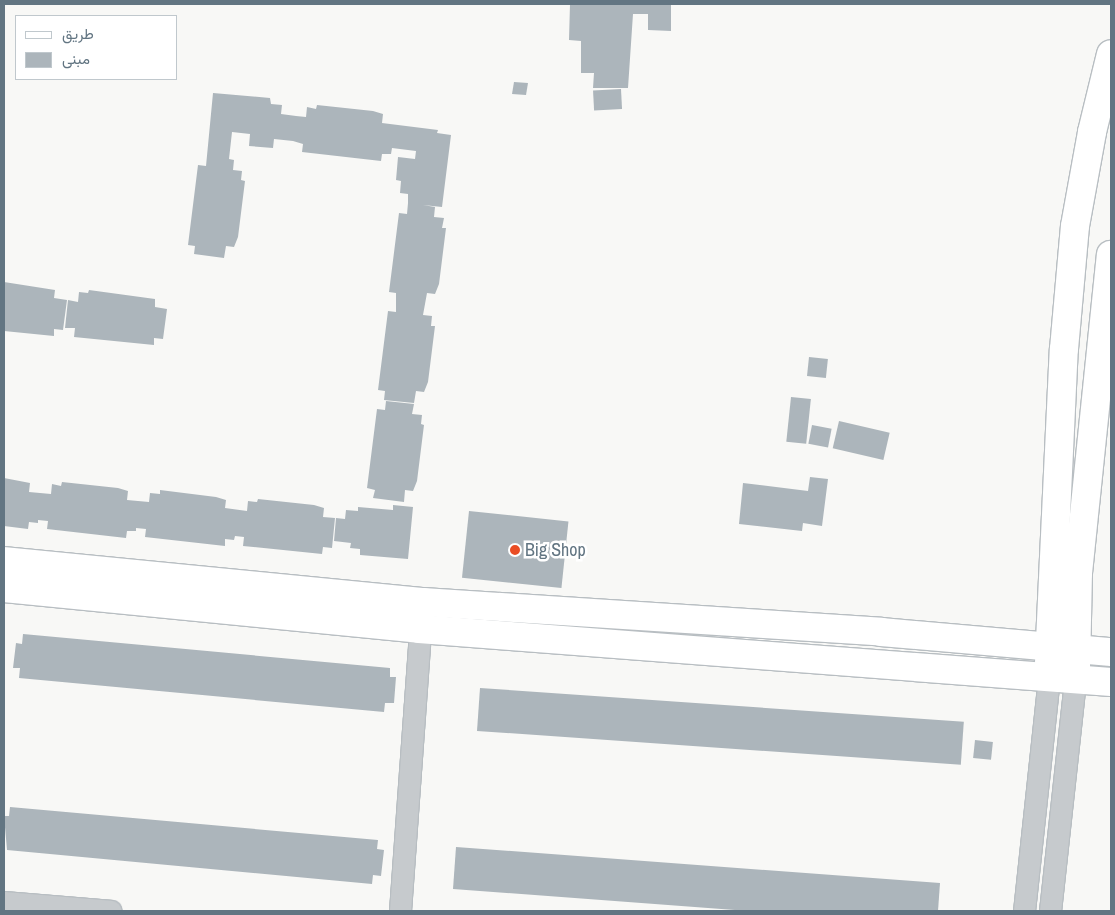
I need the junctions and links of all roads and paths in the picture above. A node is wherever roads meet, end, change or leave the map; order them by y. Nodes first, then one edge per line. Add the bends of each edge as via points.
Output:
1 (1111, 54) edge
2 (1111, 255) edge
3 (4, 561) edge
4 (4, 588) edge
5 (423, 602) junction
6 (419, 630) junction
7 (1050, 646) junction
8 (1077, 648) junction
9 (1111, 652) edge
10 (1048, 677) junction
11 (1075, 679) junction
12 (1111, 682) edge
13 (4, 902) edge
14 (111, 911) edge
15 (400, 911) edge
16 (1024, 911) edge
17 (1050, 911) edge

1 - 7 main road via 1092,132 1075,226 1064,349
2 - 8 main road via 1078,573
3 - 5 main road
4 - 6 main road
5 - 6 street
5 - 7 main road
6 - 10 main road
6 - 15 street
7 - 8 main road
7 - 10 main road
8 - 9 main road
8 - 11 main road
10 - 11 main road
10 - 16 street
11 - 12 main road
11 - 17 street
13 - 14 street

